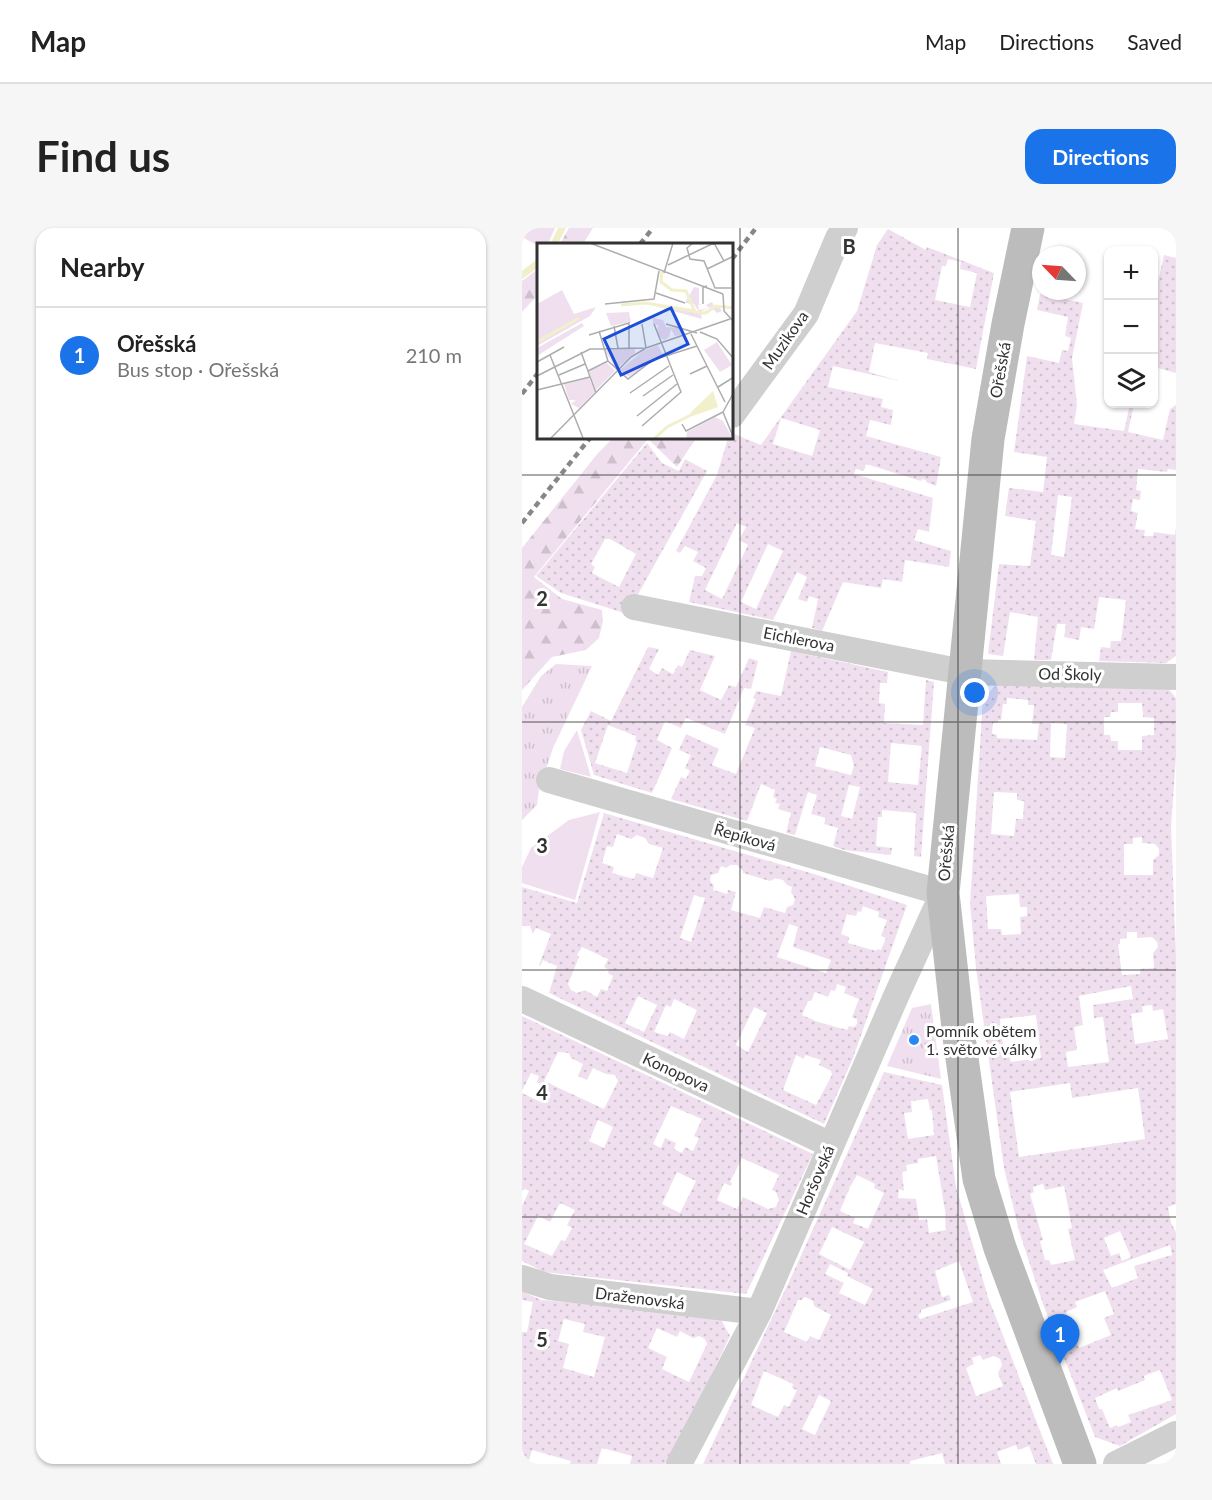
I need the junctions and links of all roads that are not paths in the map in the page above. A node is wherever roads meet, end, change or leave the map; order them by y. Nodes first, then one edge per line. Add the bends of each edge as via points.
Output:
1 (845, 228) edge
2 (1028, 228) edge
3 (734, 412) edge
4 (634, 607) dead end
5 (963, 672) junction
6 (1176, 676) edge
7 (549, 780) dead end
8 (943, 893) junction
9 (522, 999) edge
10 (831, 1145) junction
11 (522, 1278) edge
12 (759, 1312) junction
13 (1176, 1434) edge
14 (680, 1464) edge
15 (1080, 1464) edge
16 (1116, 1464) edge

1 - 3 street, Muzikova via 806,314
2 - 5 street, Ořešská via 988,439
4 - 5 street, Eichlerova
5 - 6 street, Od Školy
5 - 8 street, Ořešská
7 - 8 street, Řepíková
8 - 10 street, Horšovská
8 - 15 street, Ořešská via 979,1179 1000,1248
9 - 10 street, Konopova
10 - 12 street, Horšovská
11 - 12 street, Draženovská via 550,1287
12 - 14 street, Horšovská
13 - 16 street

